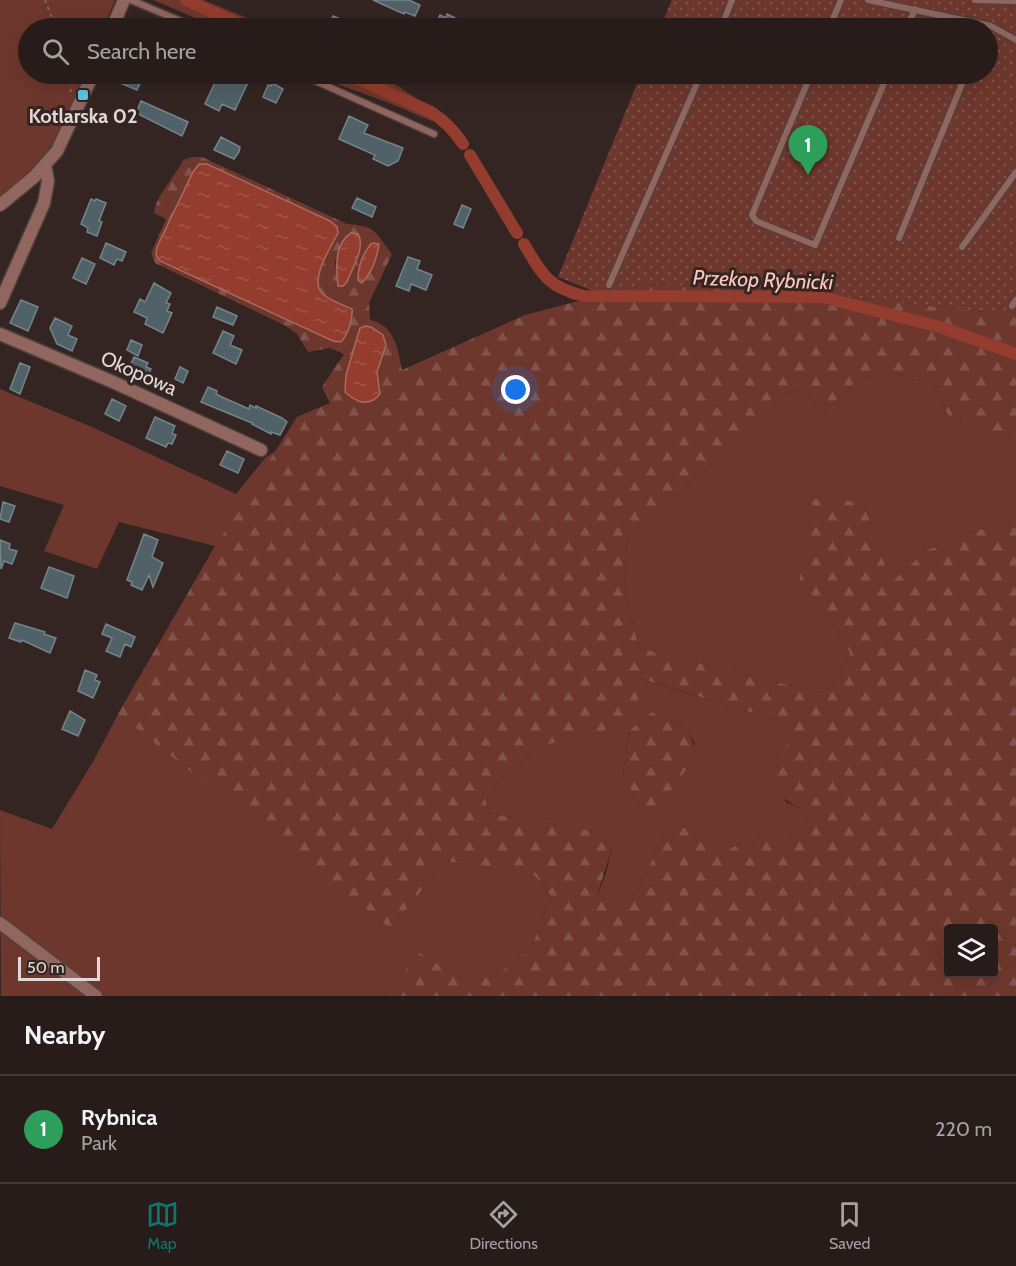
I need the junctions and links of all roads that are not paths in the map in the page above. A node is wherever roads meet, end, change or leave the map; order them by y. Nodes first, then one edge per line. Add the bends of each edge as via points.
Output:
1 (124, 0) edge
2 (131, 0) edge
3 (732, 0) edge
4 (841, 0) edge
5 (868, 0) edge
6 (975, 0) edge
7 (1016, 1) edge
8 (915, 9) junction
9 (116, 18) edge
10 (173, 18) edge
11 (725, 18) edge
12 (833, 18) edge
13 (911, 18) edge
14 (950, 18) edge
15 (998, 32) edge
16 (1016, 40) edge
17 (89, 84) edge
18 (322, 84) edge
19 (697, 84) edge
20 (807, 84) edge
21 (884, 84) edge
22 (962, 84) edge
23 (434, 134) dead end
24 (45, 165) junction
25 (1016, 172) edge
26 (0, 205) edge
27 (899, 238) dead end
28 (962, 247) dead end
29 (609, 285) dead end
30 (0, 303) edge
31 (0, 334) edge
32 (261, 450) dead end
33 (0, 923) edge
34 (96, 996) edge

1 - 9 street
2 - 10 lane
3 - 11 lane
4 - 12 lane
5 - 8 lane
6 - 7 lane
8 - 13 lane
8 - 14 lane
15 - 16 lane
17 - 24 street via 65,137
18 - 23 lane
19 - 29 lane
20 - 21 lane via 752,215 756,221 815,245
22 - 27 lane
24 - 26 street
24 - 30 street via 48,181 44,203
25 - 28 lane
31 - 32 street, Okopowa
33 - 34 street

